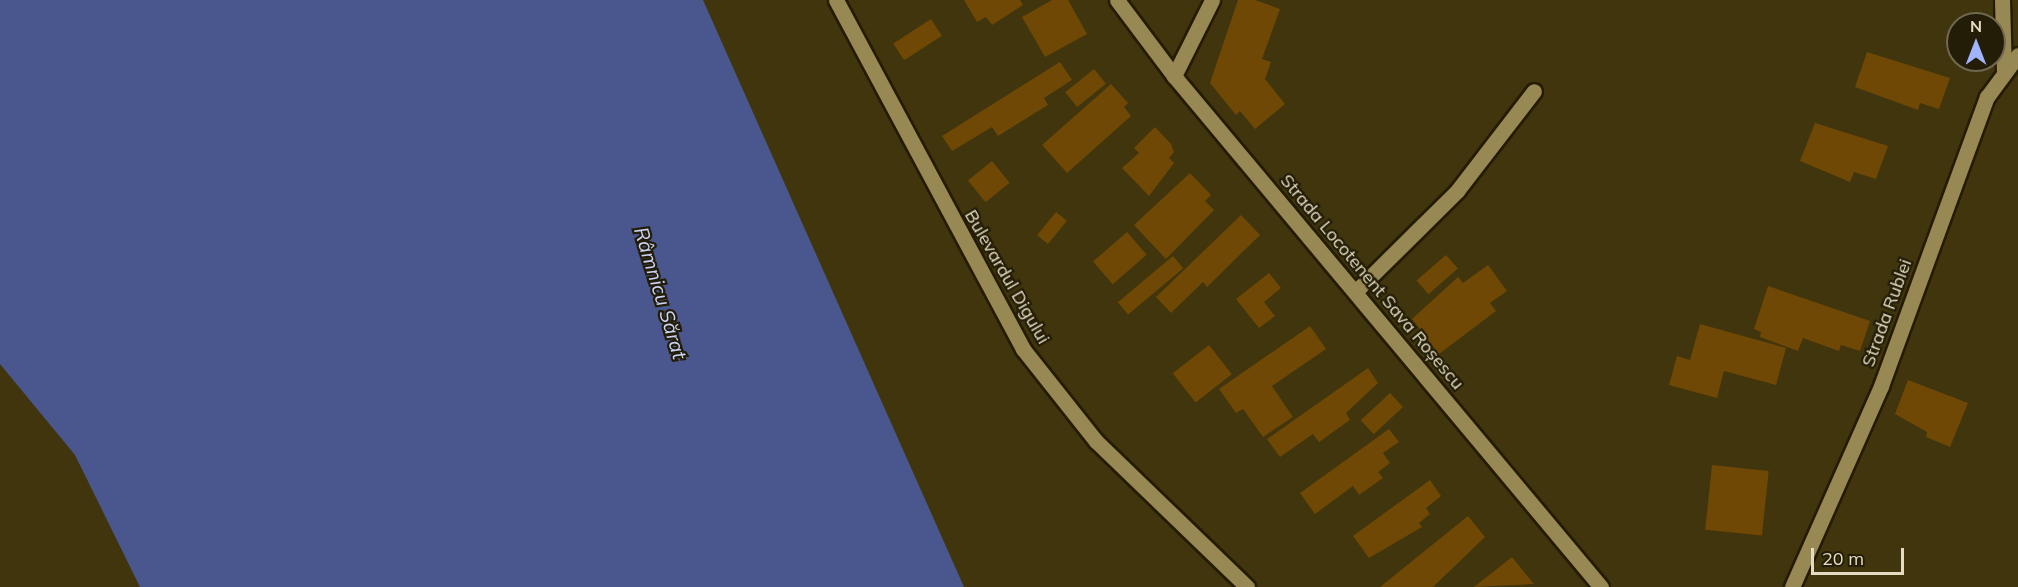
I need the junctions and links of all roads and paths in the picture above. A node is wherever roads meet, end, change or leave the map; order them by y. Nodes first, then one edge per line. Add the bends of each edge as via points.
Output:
1 (836, 0) edge
2 (1117, 0) edge
3 (1212, 0) edge
4 (2018, 55) edge
5 (2006, 68) edge
6 (2003, 72) edge
7 (1174, 76) junction
8 (1534, 91) dead end
9 (1355, 292) junction
10 (1247, 587) edge
11 (1601, 587) edge
12 (1792, 587) edge

1 - 10 street, Bulevardul Digului via 1023,349 1096,441
2 - 7 street, Strada Locotenent Sava Roșescu
3 - 7 street
4 - 5 street, Strada Rublei
6 - 12 street, Strada Rublei via 1987,97 1881,386
7 - 9 street, Strada Locotenent Sava Roșescu
8 - 9 street via 1456,191
9 - 11 street, Strada Locotenent Sava Roșescu

